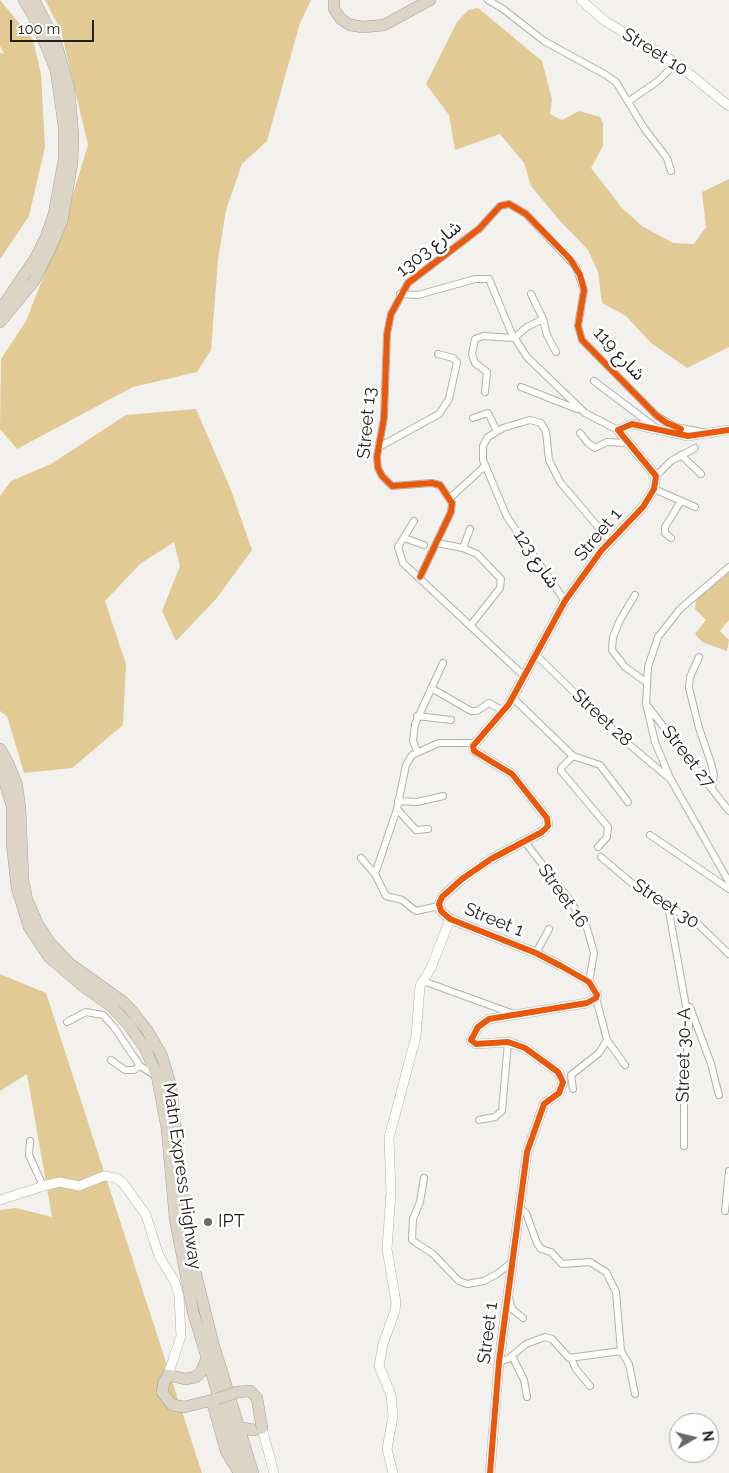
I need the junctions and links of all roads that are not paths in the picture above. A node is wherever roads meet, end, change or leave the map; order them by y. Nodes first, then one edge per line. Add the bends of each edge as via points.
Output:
1 (16, 0) edge
2 (24, 0) edge
3 (334, 0) edge
4 (430, 0) edge
5 (490, 0) edge
6 (581, 0) edge
7 (37, 3) edge
8 (40, 30) junction
9 (676, 63) junction
10 (629, 102) junction
11 (729, 106) edge
12 (670, 171) dead end
13 (479, 229) joint
14 (400, 294) junction
15 (531, 294) dead end
16 (0, 310) edge
17 (544, 319) junction
18 (0, 322) edge
19 (514, 338) junction
20 (556, 352) dead end
21 (438, 354) dead end
22 (594, 381) dead end
23 (521, 387) dead end
24 (485, 392) dead end
25 (585, 413) junction
26 (473, 418) dead end
27 (618, 430) junction
28 (659, 430) junction
29 (729, 430) edge
30 (497, 431) junction
31 (580, 433) dead end
32 (706, 433) junction
33 (628, 443) junction
34 (379, 447) junction
35 (695, 448) dead end
36 (681, 455) junction
37 (485, 466) junction
38 (701, 474) dead end
39 (656, 476) junction
40 (654, 489) junction
41 (450, 498) junction
42 (681, 501) junction
43 (695, 507) dead end
44 (414, 521) dead end
45 (470, 529) dead end
46 (404, 538) junction
47 (672, 538) dead end
48 (610, 541) junction
49 (437, 543) junction
50 (424, 545) dead end
51 (463, 548) junction
52 (729, 567) edge
53 (420, 577) junction
54 (635, 595) dead end
55 (565, 601) junction
56 (470, 626) junction
57 (536, 655) junction
58 (699, 657) dead end
59 (443, 663) dead end
60 (525, 677) junction
61 (646, 682) junction
62 (431, 688) junction
63 (513, 698) junction
64 (646, 704) junction
65 (504, 711) junction
66 (417, 716) junction
67 (450, 720) dead end
68 (476, 742) junction
69 (0, 749) edge
70 (417, 751) junction
71 (573, 756) junction
72 (0, 766) edge
73 (670, 778) junction
74 (712, 789) junction
75 (443, 796) dead end
76 (398, 802) junction
77 (628, 802) dead end
78 (397, 809) junction
79 (729, 811) edge
80 (428, 829) dead end
81 (650, 835) dead end
82 (524, 842) junction
83 (598, 847) dead end
84 (601, 857) dead end
85 (361, 858) dead end
86 (375, 874) junction
87 (729, 882) edge
88 (729, 889) edge
89 (439, 906) junction
90 (668, 906) junction
91 (450, 918) junction
92 (549, 929) dead end
93 (536, 953) junction
94 (729, 954) edge
95 (423, 981) junction
96 (589, 982) junction
97 (684, 992) junction
98 (596, 998) junction
99 (514, 1014) junction
100 (67, 1022) dead end
101 (607, 1040) junction
102 (508, 1042) junction
103 (111, 1060) dead end
104 (626, 1065) dead end
105 (140, 1066) junction
106 (157, 1076) junction
107 (573, 1088) dead end
108 (719, 1095) dead end
109 (479, 1120) dead end
110 (30, 1141) dead end
111 (684, 1146) dead end
112 (729, 1171) edge
113 (424, 1178) dead end
114 (43, 1186) junction
115 (0, 1200) edge
116 (519, 1208) junction
117 (725, 1211) dead end
118 (512, 1262) junction
119 (508, 1292) junction
120 (523, 1318) dead end
121 (621, 1351) junction
122 (512, 1356) junction
123 (571, 1358) junction
124 (206, 1360) junction
125 (499, 1362) junction
126 (168, 1375) junction
127 (590, 1386) dead end
128 (635, 1394) dead end
129 (527, 1397) dead end
130 (214, 1400) junction
131 (237, 1427) junction
132 (258, 1429) junction
133 (242, 1442) junction
134 (241, 1473) edge
135 (253, 1473) edge
136 (274, 1473) edge
137 (393, 1473) edge
138 (490, 1473) edge

1 - 8 highway
2 - 8 highway
3 - 4 highway via 334,9 341,19 359,28 384,24
5 - 10 street via 544,41 616,82
6 - 9 street, Street 10 via 604,21
7 - 18 highway via 56,43 69,88 72,163 62,221 49,251 34,281
8 - 16 highway via 56,70 62,103 64,127 60,187 54,214 35,259
9 - 10 street
9 - 11 street, Street 10
10 - 12 street via 667,158
13 - 14 street, شارع 1303 via 408,283
13 - 32 street, شارع 119 via 503,205 508,204 526,214 562,250 580,275 584,290 578,326 582,340 662,420 675,427
14 - 19 street via 426,293 486,278 492,283
14 - 34 street, Street 13 via 387,334 384,418
15 - 17 street
17 - 19 street
17 - 20 street via 547,335
19 - 24 street via 478,336 473,342 473,359 487,372
19 - 25 street via 540,371
21 - 34 street via 457,362 449,399 439,414
22 - 28 street
23 - 25 street
25 - 27 street
26 - 30 street via 488,413
27 - 28 street via 632,424
27 - 33 street
28 - 32 street via 688,436
29 - 32 street
30 - 37 street via 483,446
30 - 48 street via 530,420 541,423 546,432 550,460 560,482
31 - 33 street via 595,448 608,442
33 - 39 street
34 - 41 street, Street 13 via 378,468 392,486 436,484
35 - 36 street
36 - 38 street
36 - 39 street
37 - 41 street
37 - 55 street, شارع 123 via 507,517
39 - 40 street, Street 1
40 - 42 street
40 - 48 street, Street 1 via 643,507
41 - 49 street via 451,512
42 - 43 street
42 - 47 street via 665,527 666,534
44 - 46 street
45 - 51 street
46 - 50 street
46 - 53 street via 398,547 400,559
48 - 55 street, Street 1
49 - 51 street
49 - 53 street
51 - 56 street via 489,564 501,584
52 - 61 street via 665,626 652,650
53 - 56 street
54 - 61 street via 620,620 612,650 624,667
55 - 57 street, Street 1
56 - 60 street
57 - 60 street, Street 1
57 - 73 street, Street 28 via 620,736
58 - 74 street via 689,688 714,774
59 - 62 street
60 - 63 street, Street 1
61 - 64 street
62 - 65 street via 470,711 477,711 489,703
62 - 66 street
63 - 65 street, Street 1
63 - 71 street
64 - 73 street via 655,742
64 - 74 street, Street 27
65 - 68 street, Street 1
66 - 67 street
66 - 70 street via 413,736
68 - 70 street via 449,742
68 - 82 street, Street 1 via 474,751 512,774 546,818 548,826
69 - 131 highway, Matn Express Highway via 17,786 23,879 27,900 37,923 70,964 131,1010 162,1056 171,1087 194,1267
70 - 76 street via 406,766
71 - 77 street via 600,765
71 - 83 street via 561,771 608,827 607,837
72 - 106 highway, Matn Express Highway via 12,806 17,888 29,927 49,957 112,1007 128,1024 145,1048
73 - 87 street
74 - 79 street, Street 27
75 - 76 street via 417,802
76 - 78 street
78 - 80 street via 416,830
78 - 86 street
81 - 88 street
82 - 89 street, Street 1 via 477,868 442,897
82 - 96 street, Street 16 via 569,899 587,928 594,953
84 - 90 street, Street 30 via 634,885
85 - 86 street
86 - 89 street via 383,894 402,900 416,912
89 - 91 street, Street 1 via 441,912
90 - 94 street, Street 30 via 699,925
90 - 97 street, Street 30-A
91 - 93 street, Street 1
91 - 95 street
92 - 93 street
93 - 96 street, Street 1
95 - 99 street
95 - 137 street via 419,992 416,1036 389,1138 392,1192 387,1249 396,1302 379,1366 391,1395 393,1416 387,1449
96 - 98 street via 596,990
97 - 108 street
97 - 111 street, Street 30-A via 689,1023
98 - 99 street, Street 1 via 587,1003
98 - 101 street
99 - 102 street, Street 1 via 482,1023 471,1040 476,1044
100 - 105 street via 86,1012 102,1016 114,1027
101 - 104 street
101 - 107 street via 599,1053 571,1075
102 - 109 street via 502,1111 495,1117
102 - 116 street, Street 1 via 525,1048 554,1068 563,1082 559,1093 544,1104 538,1116 527,1152
103 - 105 street via 125,1070
105 - 106 street
106 - 124 highway, Matn Express Highway via 176,1218 194,1320
110 - 114 street via 28,1155
112 - 117 street
113 - 118 street via 413,1219 412,1240 433,1254 458,1281 467,1284 497,1274
114 - 115 street
114 - 126 street via 60,1182 79,1186 110,1176 123,1183 144,1210 159,1256 179,1296 181,1336
116 - 118 street, Street 1
116 - 121 street via 526,1213 536,1244 541,1249 551,1252 562,1264 590,1262 606,1272 617,1298
118 - 119 street, Street 1
119 - 120 street via 512,1308
119 - 125 street, Street 1
121 - 123 street
121 - 128 street via 629,1364
122 - 123 street via 526,1344 544,1337 552,1339
122 - 125 street
122 - 129 street via 524,1380
123 - 127 street
124 - 126 highway via 196,1377
124 - 134 highway, Matn Express Highway
125 - 138 street, Street 1
126 - 130 highway via 162,1392 172,1405 184,1407
130 - 132 highway, bridge via 250,1391 256,1398
130 - 134 highway via 226,1451
131 - 132 highway
131 - 133 highway, Matn Express Highway
132 - 133 highway
132 - 136 street
133 - 135 highway, Matn Express Highway

